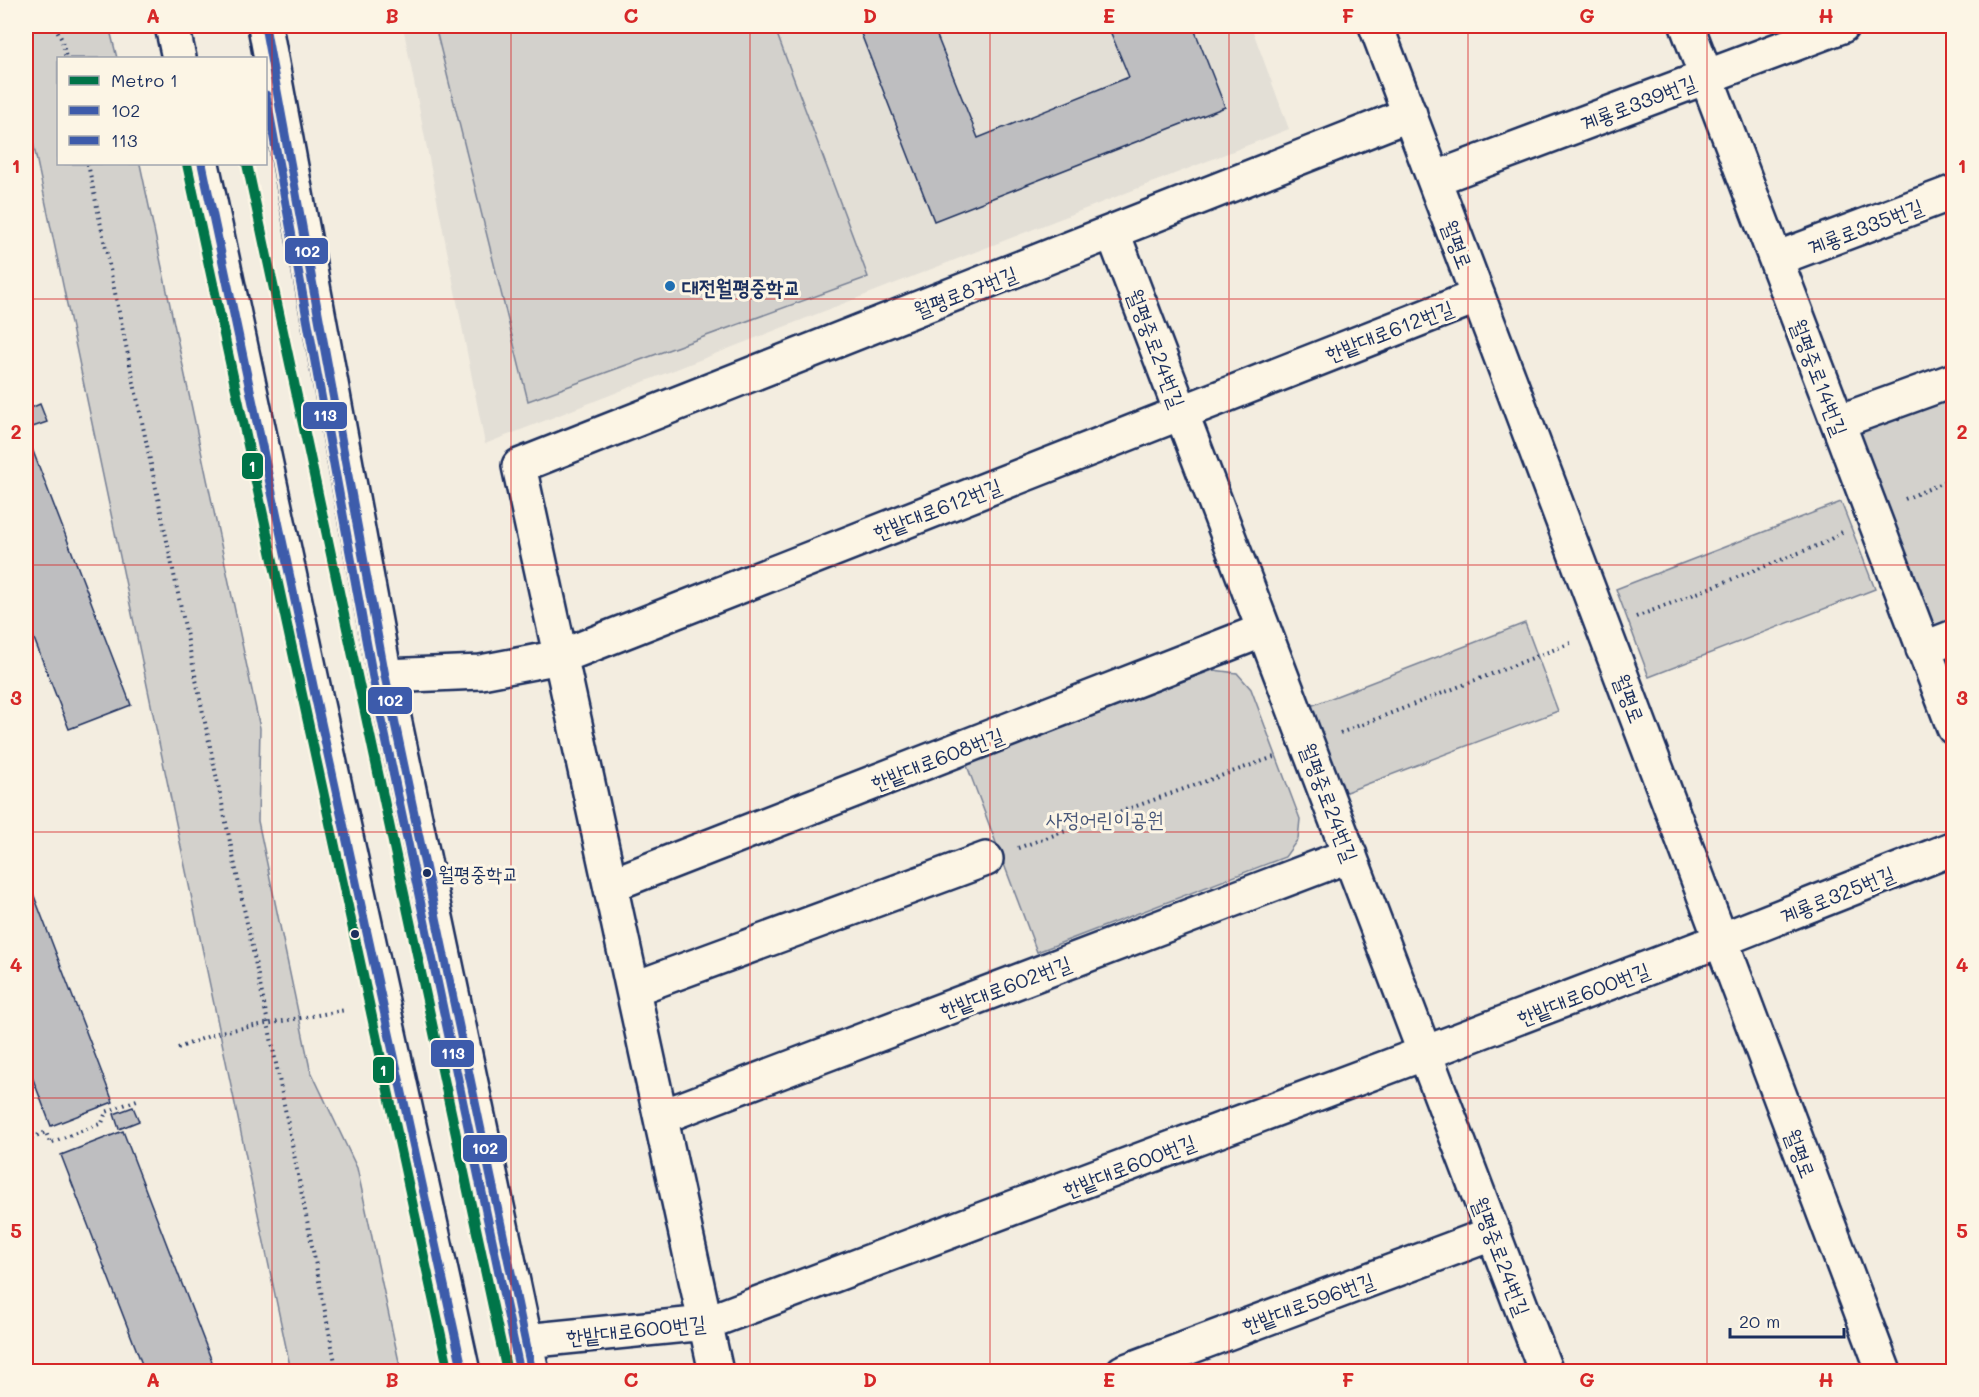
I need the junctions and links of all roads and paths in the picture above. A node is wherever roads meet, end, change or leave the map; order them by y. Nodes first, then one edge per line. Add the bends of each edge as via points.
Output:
1 (55, 26) edge
2 (172, 26) edge
3 (265, 26) edge
4 (1376, 26) edge
5 (1687, 26) edge
6 (1842, 26) edge
7 (66, 57) edge
8 (180, 57) edge
9 (1706, 76) junction
10 (1410, 114) junction
11 (88, 165) edge
12 (202, 165) edge
13 (1434, 179) junction
14 (1953, 192) edge
15 (1113, 233) junction
16 (1776, 259) junction
17 (1478, 296) junction
18 (1953, 381) edge
19 (1181, 412) junction
20 (1838, 422) junction
21 (1953, 478) edge
22 (1872, 513) junction
23 (1264, 630) junction
24 (1604, 630) junction
25 (1953, 637) edge
26 (1923, 649) junction
27 (560, 657) junction
28 (385, 676) junction
29 (1953, 728) edge
30 (1308, 745) junction
31 (1953, 848) edge
32 (1350, 855) junction
33 (986, 859) joint
34 (611, 885) junction
35 (1721, 940) junction
36 (633, 990) junction
37 (346, 1010) dead end
38 (268, 1023) junction
39 (178, 1048) dead end
40 (1425, 1053) junction
41 (137, 1100) dead end
42 (661, 1117) junction
43 (26, 1140) edge
44 (1494, 1233) junction
45 (706, 1323) junction
46 (529, 1356) edge
47 (337, 1371) edge
48 (464, 1371) edge
49 (717, 1371) edge
50 (1123, 1371) edge
51 (1546, 1371) edge
52 (1884, 1371) edge

1 - 7 path
2 - 8 street
3 - 28 street
4 - 10 street, 월평로
5 - 9 street, 월평중로14번길
6 - 9 street, 계룡로339번길
9 - 13 street, 계룡로339번길
9 - 16 street, 월평중로14번길
10 - 13 street, 월평로
10 - 15 street, 월평로87번길
11 - 38 path
12 - 48 street
13 - 17 street, 월평로
14 - 16 street, 계룡로335번길
15 - 19 street, 월평중로24번길
15 - 27 street, 월평로87번길 via 519,466
16 - 20 street, 월평중로14번길
17 - 19 street, 한밭대로612번길
17 - 24 street, 월평로
18 - 20 street
19 - 23 street, 월평중로24번길
19 - 27 street, 한밭대로612번길
20 - 22 street, 월평중로14번길
21 - 22 path
22 - 24 path via 1824,543
22 - 26 street, 월평중로14번길
23 - 30 street, 월평중로24번길
23 - 34 street, 한밭대로608번길
24 - 30 path
24 - 35 street, 월평로
25 - 26 street
26 - 29 street, 월평중로14번길
27 - 28 street, 한밭대로612번길 via 481,672
27 - 34 street
28 - 46 street
30 - 32 street, 월평중로24번길
30 - 33 path
31 - 35 street, 계룡로325번길
32 - 40 street, 월평중로24번길
32 - 42 street, 한밭대로602번길
33 - 36 street
34 - 36 street
35 - 40 street, 한밭대로600번길
35 - 52 street, 월평로
36 - 42 street
37 - 38 path
38 - 39 path via 219,1032
38 - 47 path
40 - 44 street, 월평중로24번길
40 - 45 street, 한밭대로600번길
41 - 43 path via 106,1112 102,1123 50,1143 46,1132
42 - 45 street
44 - 50 street, 한밭대로596번길
44 - 51 street, 월평중로24번길
45 - 46 street, 한밭대로600번길
45 - 49 street

